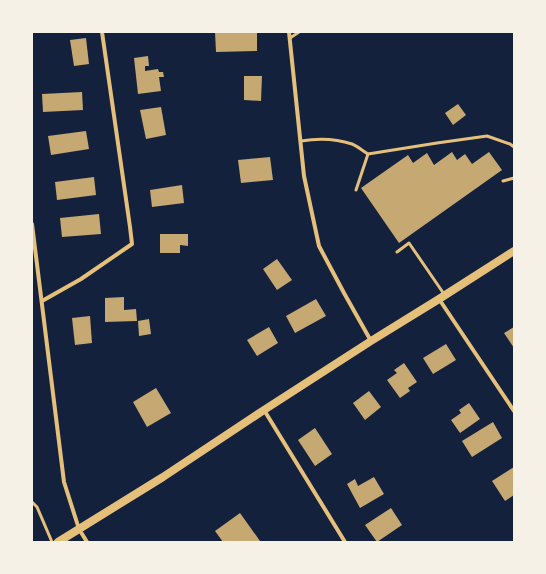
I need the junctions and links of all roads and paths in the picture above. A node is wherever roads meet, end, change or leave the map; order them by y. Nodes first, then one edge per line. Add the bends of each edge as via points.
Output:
1 (102, 32) edge
2 (289, 32) edge
3 (299, 32) edge
4 (290, 38) junction
5 (301, 141) junction
6 (514, 147) edge
7 (368, 154) junction
8 (514, 178) edge
9 (504, 181) dead end
10 (356, 190) dead end
11 (32, 224) edge
12 (514, 251) edge
13 (397, 252) dead end
14 (442, 298) junction
15 (42, 301) junction
16 (371, 341) junction
17 (264, 410) junction
18 (514, 411) edge
19 (32, 502) edge
20 (79, 529) junction
21 (52, 542) edge
22 (58, 542) edge
23 (87, 542) edge
24 (345, 542) edge

1 - 15 street via 132,244 81,279
2 - 4 street
3 - 4 lane
4 - 5 street
5 - 7 lane via 330,139 352,144
5 - 16 street via 304,176 319,246
6 - 7 lane via 487,136
7 - 10 lane
8 - 9 lane
11 - 15 street
12 - 14 main road
13 - 14 lane via 410,243
14 - 16 main road
14 - 18 street
15 - 20 street via 64,482
16 - 17 main road
17 - 20 main road
17 - 24 street
19 - 21 lane via 38,507
20 - 22 main road
20 - 23 street

